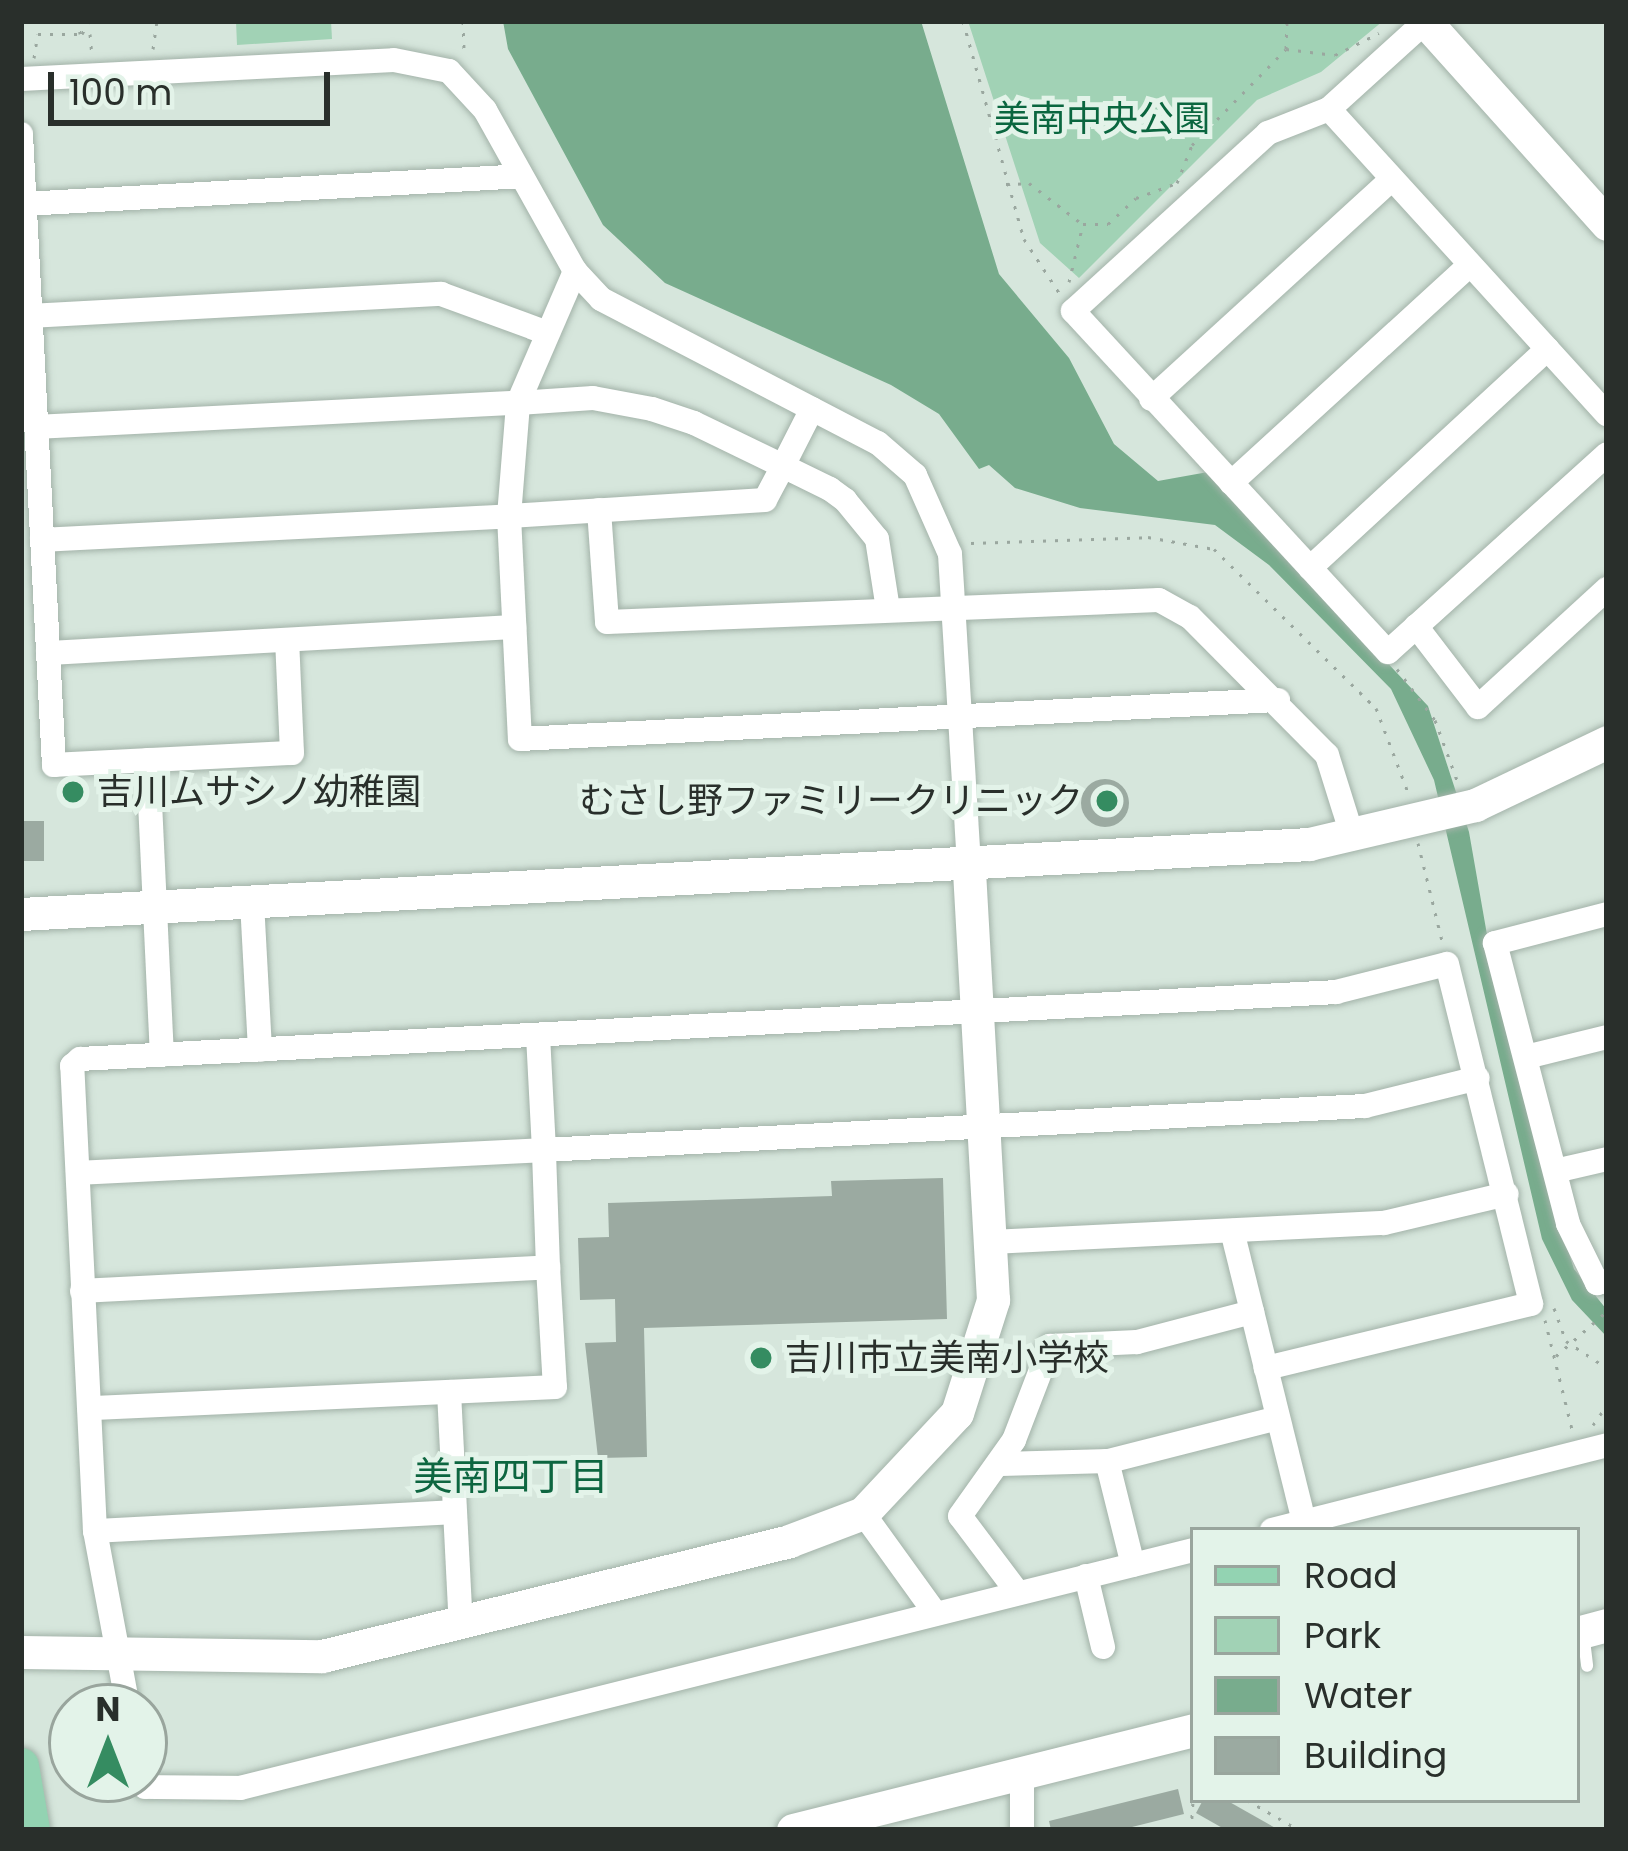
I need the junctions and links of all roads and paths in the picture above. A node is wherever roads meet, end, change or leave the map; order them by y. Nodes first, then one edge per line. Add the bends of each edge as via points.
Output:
1 (79, 21) edge
2 (89, 21) edge
3 (157, 21) edge
4 (463, 21) edge
5 (963, 21) edge
6 (1287, 21) edge
7 (1395, 21) edge
8 (1425, 21) edge
9 (80, 34) junction
10 (90, 34) junction
11 (1286, 49) junction
12 (152, 59) dead end
13 (92, 62) dead end
14 (463, 62) dead end
15 (28, 72) edge
16 (1329, 109) junction
17 (21, 134) edge
18 (520, 176) junction
19 (1392, 179) junction
20 (1006, 184) junction
21 (24, 204) junction
22 (1083, 224) junction
23 (1607, 224) edge
24 (1470, 265) junction
25 (575, 271) junction
26 (29, 316) junction
27 (545, 332) junction
28 (1547, 349) junction
29 (1150, 399) junction
30 (518, 403) junction
31 (812, 410) junction
32 (1607, 414) edge
33 (38, 427) junction
34 (1607, 454) edge
35 (783, 466) junction
36 (1232, 483) junction
37 (598, 510) junction
38 (508, 516) junction
39 (42, 540) junction
40 (963, 544) dead end
41 (1310, 568) junction
42 (1607, 589) edge
43 (888, 609) junction
44 (956, 610) junction
45 (1417, 626) junction
46 (514, 627) junction
47 (287, 640) junction
48 (1388, 652) junction
49 (48, 653) junction
50 (1278, 700) junction
51 (961, 716) junction
52 (1607, 742) edge
53 (148, 760) junction
54 (1468, 797) junction
55 (1412, 815) junction
56 (1353, 838) junction
57 (970, 864) junction
58 (252, 902) junction
59 (154, 907) junction
60 (21, 914) edge
61 (1607, 914) edge
62 (1447, 964) junction
63 (977, 1010) junction
64 (538, 1034) junction
65 (1607, 1037) edge
66 (260, 1050) junction
67 (162, 1055) junction
68 (1526, 1057) junction
69 (1478, 1078) junction
70 (985, 1126) junction
71 (544, 1150) junction
72 (1607, 1159) edge
73 (1555, 1171) junction
74 (78, 1173) junction
75 (1508, 1193) junction
76 (1232, 1231) junction
77 (993, 1242) junction
78 (548, 1267) junction
79 (1607, 1281) edge
80 (82, 1291) junction
81 (1535, 1297) junction
82 (1607, 1311) edge
83 (1252, 1312) junction
84 (1574, 1342) junction
85 (1554, 1356) junction
86 (1266, 1368) junction
87 (1607, 1368) edge
88 (448, 1392) junction
89 (1607, 1405) edge
90 (89, 1408) junction
91 (1278, 1418) junction
92 (1607, 1445) edge
93 (1576, 1446) junction
94 (1107, 1461) junction
95 (1000, 1464) junction
96 (453, 1512) junction
97 (863, 1513) junction
98 (1304, 1522) junction
99 (1284, 1527) edge
100 (95, 1531) junction
101 (1190, 1551) edge
102 (1133, 1564) junction
103 (1086, 1576) junction
104 (1018, 1593) junction
105 (935, 1613) junction
106 (461, 1625) junction
107 (1589, 1630) edge
108 (1103, 1647) dead end
109 (21, 1652) edge
110 (117, 1655) junction
111 (1587, 1666) dead end
112 (123, 1683) edge
113 (1190, 1731) edge
114 (21, 1766) edge
115 (1022, 1774) junction
116 (168, 1787) edge
117 (1251, 1803) edge
118 (32, 1830) edge
119 (793, 1830) edge
120 (1022, 1830) edge
121 (1299, 1830) edge

1 - 9 path
2 - 10 path
3 - 12 path
4 - 14 path
5 - 20 path
6 - 11 path
7 - 11 path via 1335,55
8 - 16 street
8 - 23 street
9 - 10 path
9 - 15 path via 38,34
10 - 13 path
11 - 22 path via 1192,145 1177,183 1136,198 1108,224
15 - 18 street via 424,62 463,83
16 - 19 street
16 - 29 street via 1268,134 1073,311
17 - 21 street
18 - 21 street
18 - 25 street
19 - 24 street
19 - 29 street
20 - 22 path via 1029,183
20 - 22 path via 1024,238 1065,302
21 - 26 street
24 - 28 street
24 - 36 street
25 - 27 street
25 - 31 street via 631,321
26 - 27 street via 441,294
26 - 33 street
27 - 30 street
28 - 32 street
28 - 41 street
29 - 36 street
30 - 33 street
30 - 35 street via 639,405
30 - 38 street
31 - 35 street
31 - 44 street via 878,442 915,475 950,554
33 - 39 street
34 - 45 street
35 - 37 street via 765,500
35 - 43 street via 868,524 884,557
36 - 41 street
37 - 38 street
37 - 43 street via 607,622
38 - 39 street
38 - 46 street
39 - 49 street
40 - 55 path via 1148,537 1214,549 1376,708
41 - 48 street
42 - 45 street via 1478,707
43 - 44 street
44 - 50 street via 1160,600
44 - 51 street
45 - 48 street
46 - 47 street
46 - 51 street via 520,739
47 - 49 street
47 - 53 street via 292,753
48 - 54 path via 1435,720
49 - 53 street via 54,765
50 - 51 street
50 - 56 street via 1328,755
51 - 57 street
52 - 54 street
53 - 59 street
54 - 55 street
55 - 56 street
55 - 62 path
56 - 57 street
57 - 58 street
57 - 63 street
58 - 59 street
58 - 66 street
59 - 60 street
59 - 67 street
61 - 68 street via 1495,943
62 - 63 street via 1336,992
62 - 69 street
63 - 64 street
63 - 70 street
64 - 66 street
64 - 71 street
65 - 68 street
66 - 67 street
67 - 74 street via 72,1066
68 - 73 street
69 - 70 street via 1365,1106
69 - 75 street
70 - 71 street
70 - 77 street
71 - 74 street
71 - 78 street
72 - 73 street
73 - 79 street via 1581,1254 1597,1283
74 - 80 street
75 - 76 street via 1384,1223
75 - 81 street
76 - 77 street
76 - 83 street
77 - 97 street via 982,1351 956,1413
78 - 80 street
78 - 88 street via 555,1387
80 - 90 street
81 - 84 path via 1546,1297
81 - 85 path
81 - 86 street
82 - 84 path
83 - 86 street
83 - 95 street via 1137,1342 1050,1346
84 - 85 path
84 - 87 path
85 - 93 path
86 - 91 street
88 - 90 street
88 - 96 street
89 - 93 path
90 - 100 street
91 - 94 street
91 - 98 street
92 - 93 street
93 - 98 street
94 - 95 street
94 - 102 street
95 - 104 street via 960,1516
96 - 100 street
96 - 106 street
97 - 105 street
97 - 106 street
98 - 99 street
100 - 110 street
101 - 102 street
102 - 103 street
103 - 104 street
103 - 108 street
104 - 105 street
105 - 116 street via 239,1788
106 - 110 street via 322,1656
107 - 111 lane
109 - 110 street
110 - 112 street
113 - 115 street
114 - 118 main road
115 - 119 street
115 - 120 street
117 - 121 path

